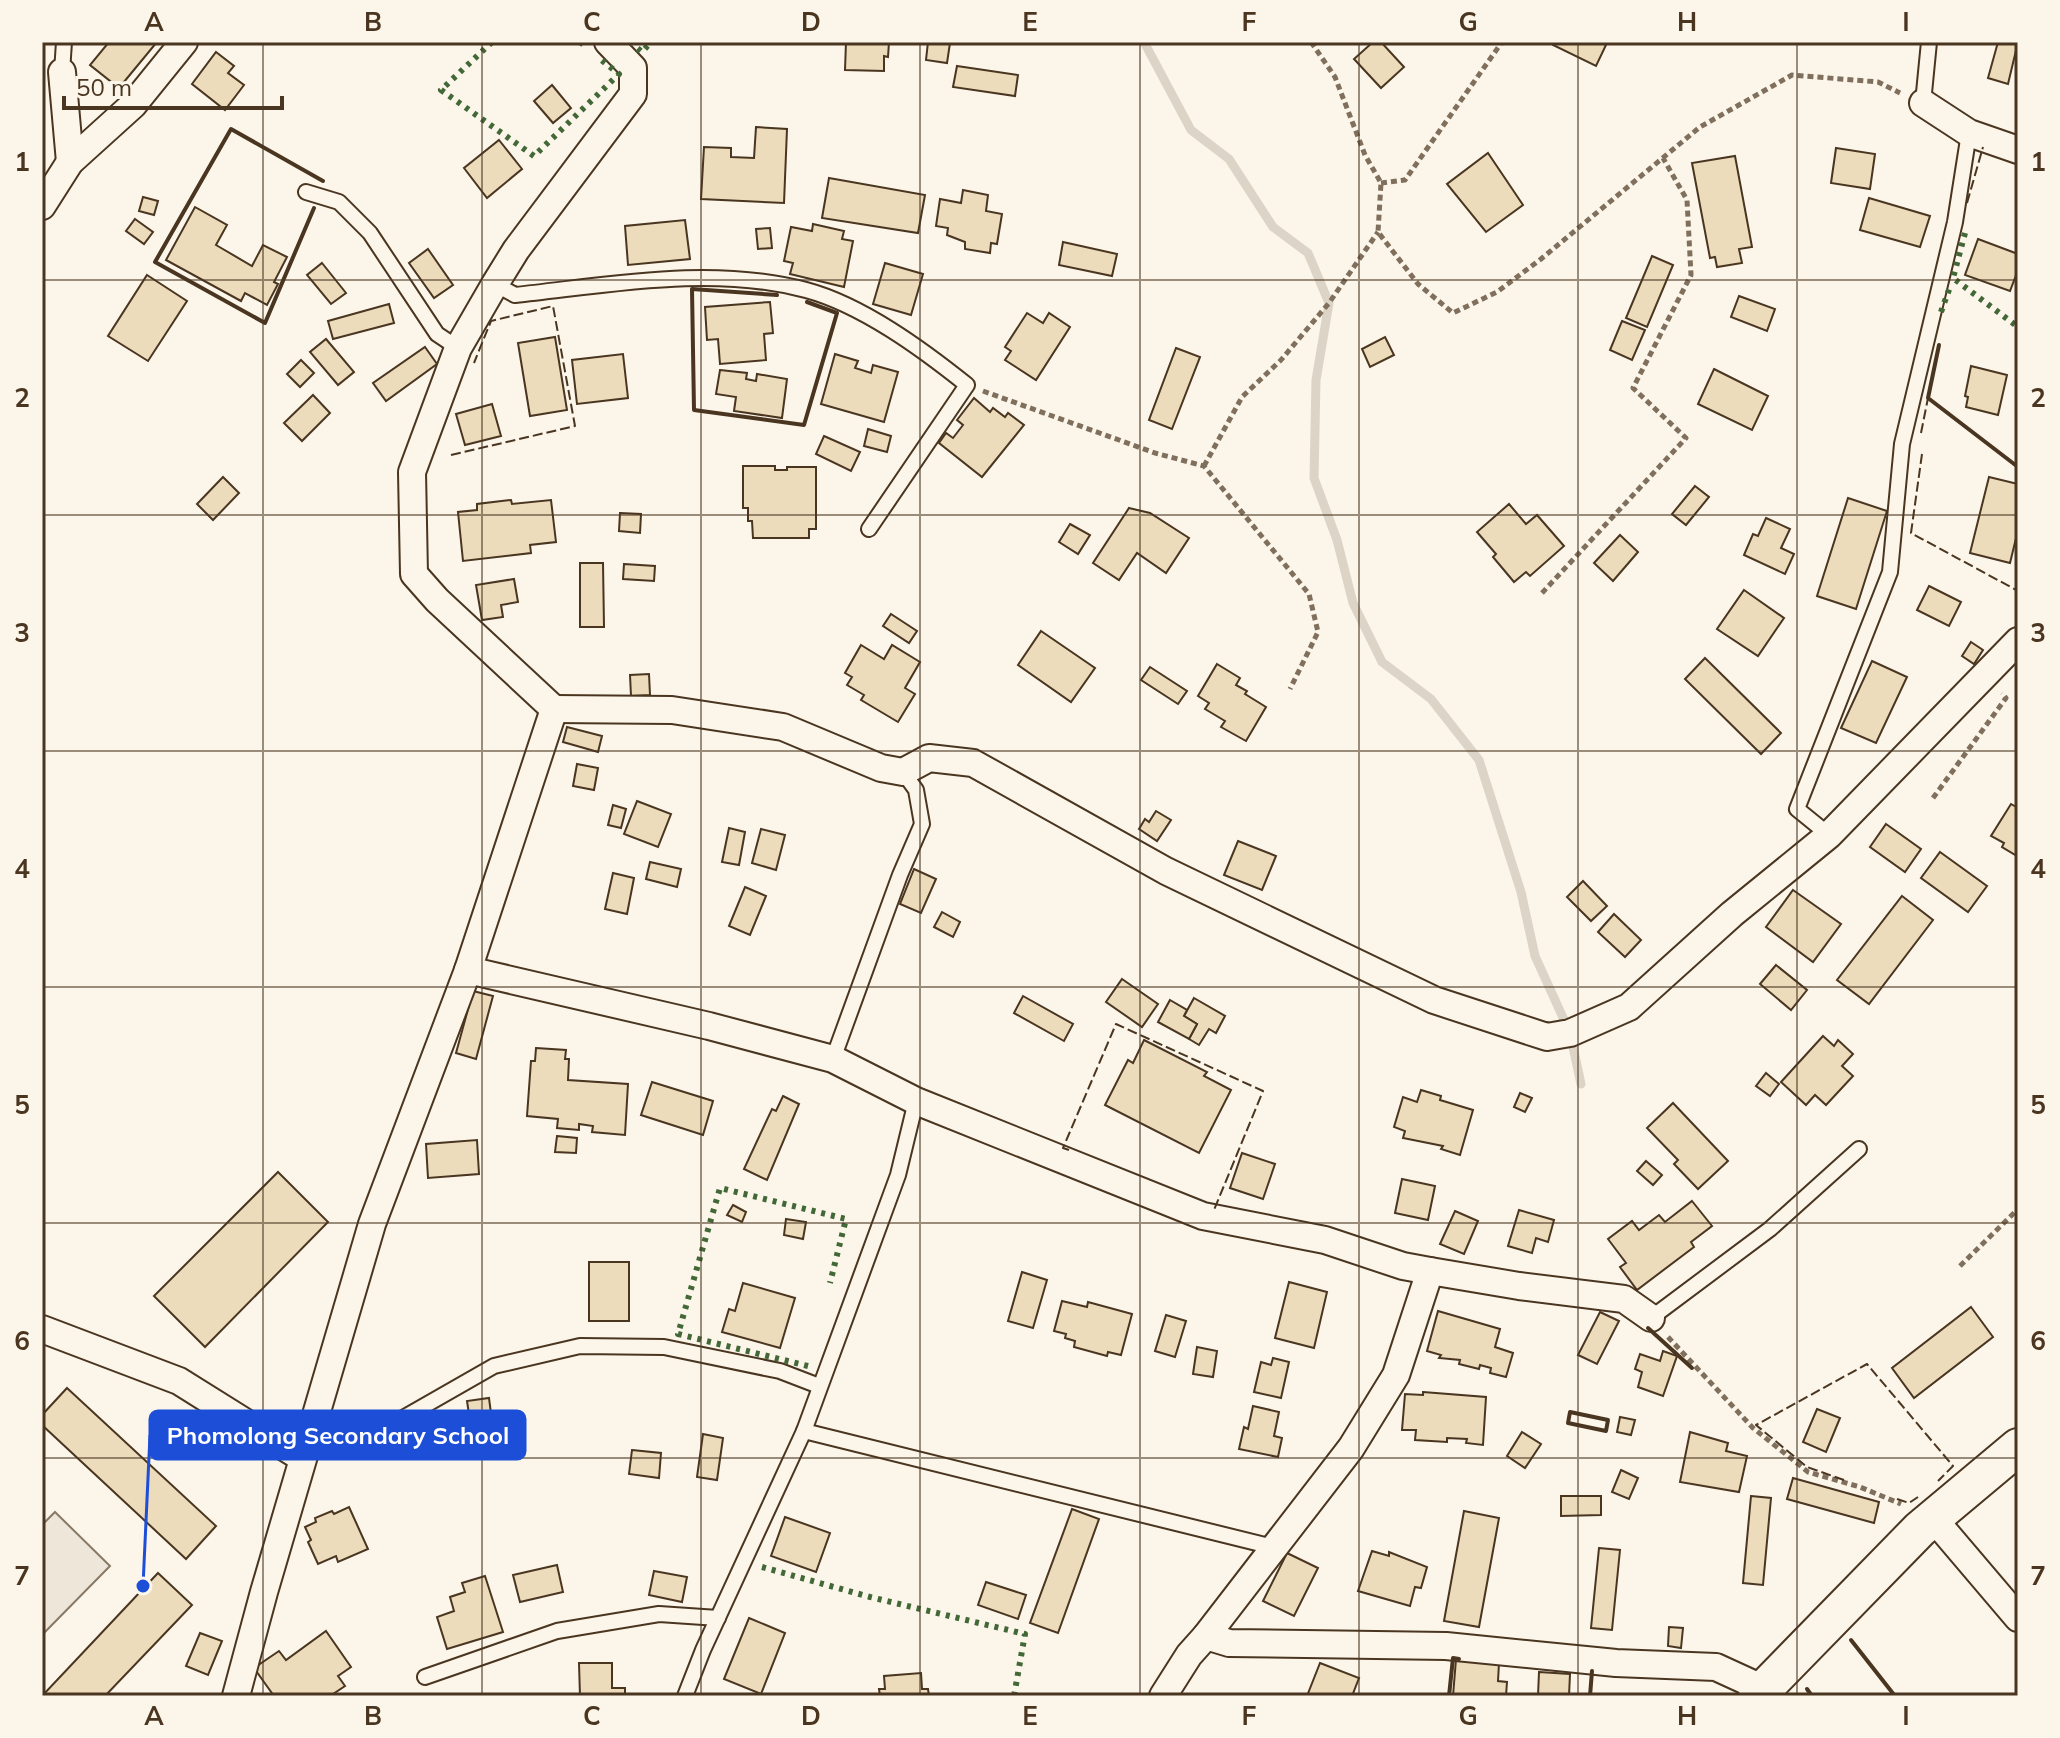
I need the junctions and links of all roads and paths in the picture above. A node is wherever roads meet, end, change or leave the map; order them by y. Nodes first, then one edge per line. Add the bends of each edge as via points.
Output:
1 (64, 42) edge
2 (184, 42) edge
3 (608, 42) edge
4 (1311, 42) edge
5 (1502, 42) edge
6 (1929, 42) edge
7 (62, 72) joint
8 (1923, 103) junction
9 (1969, 133) junction
10 (2018, 150) edge
11 (1663, 158) junction
12 (70, 162) junction
13 (1381, 183) junction
14 (306, 192) dead end
15 (42, 206) edge
16 (1378, 232) junction
17 (495, 284) junction
18 (458, 348) junction
19 (967, 385) junction
20 (1204, 466) junction
21 (869, 529) dead end
22 (1542, 593) dead end
23 (2018, 641) edge
24 (1985, 675) junction
25 (1290, 689) dead end
26 (554, 709) junction
27 (903, 772) junction
28 (1933, 798) dead end
29 (1829, 835) junction
30 (468, 970) junction
31 (833, 1059) junction
32 (916, 1101) junction
33 (1859, 1149) dead end
34 (2018, 1209) edge
35 (1960, 1266) dead end
36 (1430, 1271) junction
37 (1651, 1318) junction
38 (42, 1329) edge
39 (819, 1386) junction
40 (804, 1431) junction
41 (2018, 1447) edge
42 (306, 1448) junction
43 (1926, 1524) junction
44 (1273, 1547) junction
45 (718, 1618) junction
46 (2018, 1618) edge
47 (1206, 1636) junction
48 (425, 1677) dead end
49 (1761, 1692) edge
50 (236, 1696) edge
51 (685, 1696) edge
52 (1163, 1696) edge

1 - 7 lane
2 - 12 street via 133,105
3 - 17 street via 633,68 633,94
4 - 13 path via 1335,77
5 - 13 path via 1405,180
6 - 8 lane
7 - 12 street
8 - 9 street
8 - 11 path via 1878,82 1792,75 1700,127
9 - 10 street
9 - 29 lane via 1955,222 1902,444 1890,572 1797,809
11 - 16 path via 1519,276 1453,313 1418,284
11 - 22 path via 1687,200 1691,275 1633,388 1686,438
12 - 15 street
13 - 16 path
14 - 18 lane via 339,202 370,233 437,334
16 - 20 path via 1329,303 1242,397
17 - 18 street
17 - 19 lane via 515,295 660,279 742,280 805,290 849,306
18 - 26 street via 412,472 414,574
19 - 20 path
19 - 21 lane
20 - 25 path via 1309,594 1318,632
23 - 24 street
24 - 28 path via 2006,698
24 - 29 street
26 - 27 street via 672,710 783,727
26 - 30 street
27 - 29 street via 929,758 973,763 1166,871 1434,1000 1547,1037 1570,1033 1629,1007
27 - 31 lane via 916,790 922,824
30 - 31 street
30 - 42 street via 372,1224
31 - 32 street
32 - 36 street via 1203,1216 1325,1240
32 - 39 lane via 898,1175
33 - 37 lane via 1770,1229
34 - 35 path
36 - 37 street via 1624,1299
36 - 44 street via 1396,1375 1351,1448
37 - 43 path via 1753,1428 1808,1472 1900,1503
38 - 42 street via 179,1381
39 - 40 lane
39 - 42 lane via 780,1371 664,1347 580,1346 494,1366 354,1446
40 - 44 lane
40 - 45 lane
41 - 43 street
42 - 50 street
43 - 46 street
43 - 49 street
44 - 47 street
45 - 48 lane via 659,1614 557,1631
45 - 51 lane
47 - 49 street via 1229,1643 1446,1646 1716,1667
47 - 52 street

